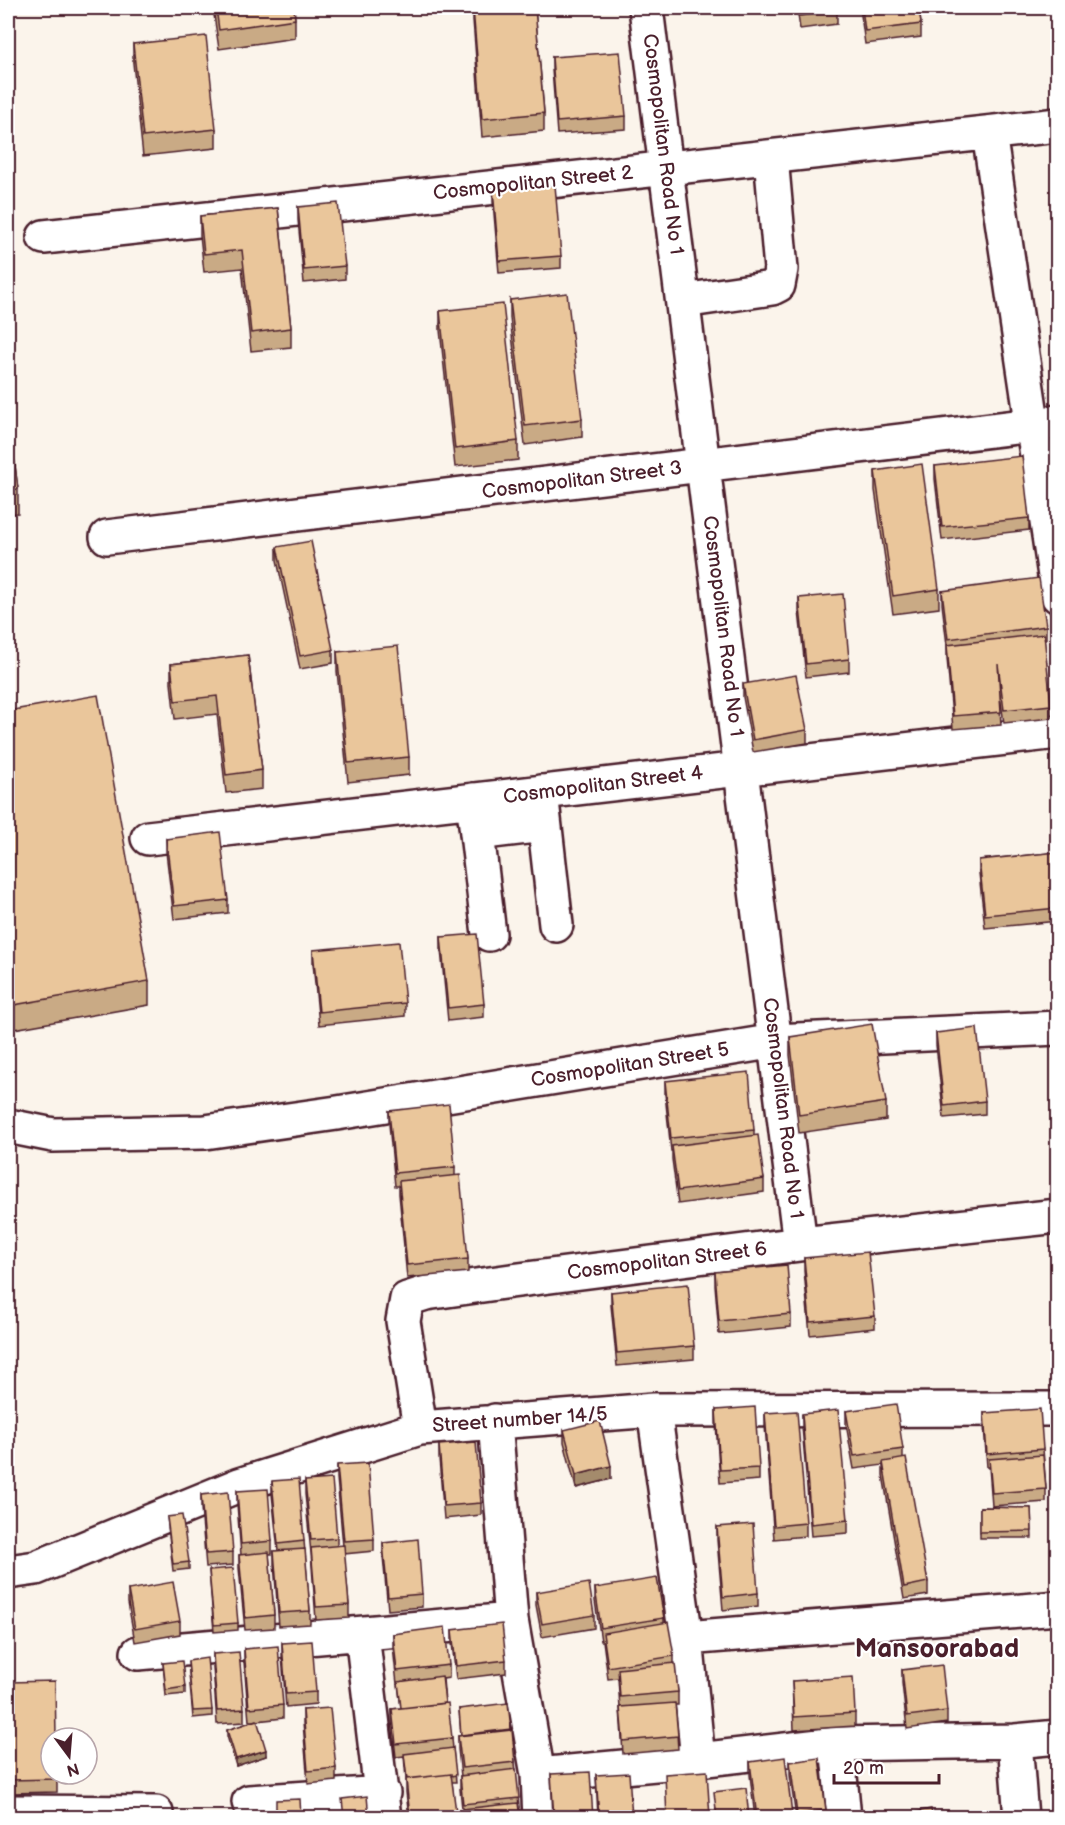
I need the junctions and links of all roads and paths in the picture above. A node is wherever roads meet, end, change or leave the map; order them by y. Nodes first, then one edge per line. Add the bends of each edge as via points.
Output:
1 (646, 8) edge
2 (1058, 125) edge
3 (990, 133) junction
4 (771, 157) junction
5 (666, 168) junction
6 (44, 237) dead end
7 (683, 301) junction
8 (1045, 424) edge
9 (703, 465) junction
10 (107, 537) dead end
11 (1058, 596) edge
12 (1058, 732) edge
13 (741, 769) junction
14 (541, 792) junction
15 (473, 800) junction
16 (544, 825) junction
17 (477, 833) junction
18 (148, 838) dead end
19 (556, 925) dead end
20 (489, 934) dead end
21 (1058, 1028) edge
22 (775, 1041) junction
23 (8, 1126) edge
24 (1058, 1216) edge
25 (800, 1244) junction
26 (1058, 1409) edge
27 (654, 1410) junction
28 (495, 1421) junction
29 (420, 1428) junction
30 (8, 1572) edge
31 (1058, 1608) edge
32 (510, 1620) junction
33 (362, 1634) junction
34 (686, 1638) junction
35 (138, 1653) dead end
36 (1058, 1737) edge
37 (1015, 1741) junction
38 (837, 1744) junction
39 (698, 1760) junction
40 (538, 1775) junction
41 (249, 1802) dead end
42 (383, 1805) edge
43 (8, 1812) edge
44 (156, 1813) dead end
45 (540, 1818) edge
46 (844, 1818) edge
47 (1022, 1818) edge

1 - 5 street, Cosmopolitan Road No 1
2 - 3 street, Cosmopolitan Street 2
3 - 4 street, Cosmopolitan Street 2
3 - 8 street
4 - 5 street, Cosmopolitan Street 2
4 - 7 street via 781,269 778,285
5 - 6 street, Cosmopolitan Street 2
5 - 7 street, Cosmopolitan Road No 1
7 - 9 street, Cosmopolitan Road No 1
8 - 9 street, Cosmopolitan Street 3
8 - 11 street
9 - 10 street, Cosmopolitan Street 3
9 - 13 street, Cosmopolitan Road No 1
12 - 13 street, Cosmopolitan Street 4
13 - 14 street, Cosmopolitan Street 4
13 - 22 street, Cosmopolitan Road No 1
14 - 15 street, Cosmopolitan Street 4
14 - 16 street
15 - 17 street
15 - 18 street, Cosmopolitan Street 4
16 - 17 street
16 - 19 street
17 - 20 street
21 - 22 street, Cosmopolitan Street 5
22 - 23 street, Cosmopolitan Street 5 via 205,1132 52,1135
22 - 25 street, Cosmopolitan Road No 1
24 - 25 street, Cosmopolitan Street 6
25 - 29 street, Cosmopolitan Street 6 via 407,1299 403,1322
26 - 27 street, Street number 14/5
27 - 28 street, Street number 14/5
27 - 34 street
28 - 29 street, Street number 14/5
28 - 32 street
29 - 30 street, Street number 14/5 via 239,1485 36,1568
31 - 34 street
32 - 33 street
32 - 40 street
33 - 35 street
33 - 42 street
34 - 39 street
36 - 37 street
37 - 38 street
37 - 47 street
38 - 39 street
38 - 46 street
39 - 40 street
40 - 45 street
41 - 42 street
43 - 44 street

